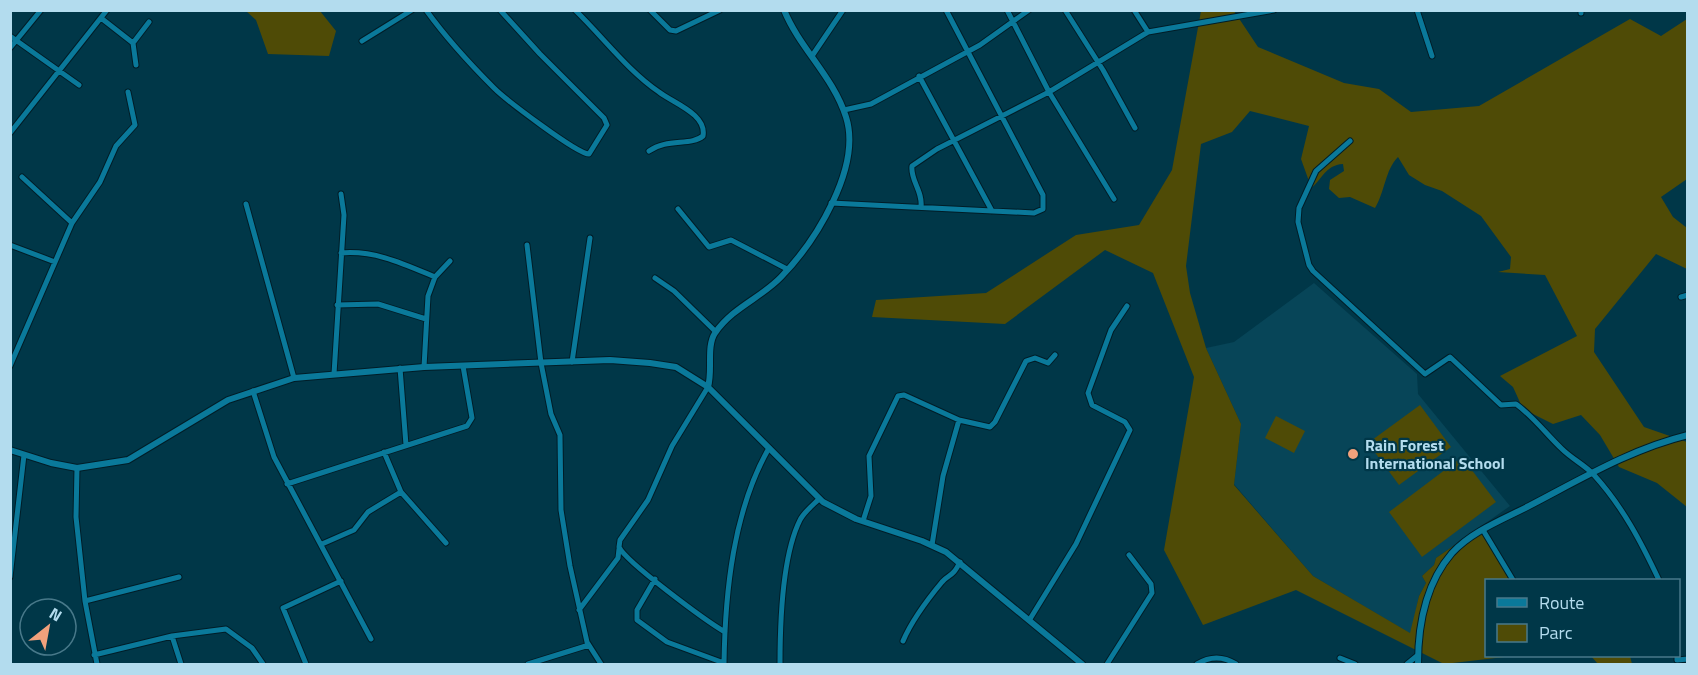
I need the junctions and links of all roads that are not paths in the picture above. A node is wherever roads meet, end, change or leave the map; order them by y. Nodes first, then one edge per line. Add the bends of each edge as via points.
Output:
1 (41, 10) edge
2 (107, 10) edge
3 (412, 10) edge
4 (426, 10) edge
5 (500, 10) edge
6 (575, 10) edge
7 (650, 10) edge
8 (720, 10) edge
9 (784, 10) edge
10 (843, 10) edge
11 (946, 10) edge
12 (1007, 10) edge
13 (1029, 10) edge
14 (1065, 10) edge
15 (1134, 10) edge
16 (1274, 10) edge
17 (1417, 10) edge
18 (101, 18) junction
19 (149, 22) dead end
20 (1013, 23) junction
21 (1148, 32) junction
22 (10, 36) edge
23 (17, 40) junction
24 (362, 41) dead end
25 (133, 43) junction
26 (10, 48) edge
27 (966, 51) junction
28 (812, 56) junction
29 (1432, 56) dead end
30 (1098, 61) junction
31 (136, 65) dead end
32 (59, 70) junction
33 (919, 76) junction
34 (79, 85) dead end
35 (128, 92) dead end
36 (1049, 92) junction
37 (844, 111) junction
38 (1002, 118) junction
39 (1135, 128) dead end
40 (10, 133) edge
41 (955, 141) junction
42 (1350, 141) dead end
43 (649, 151) dead end
44 (21, 177) dead end
45 (341, 194) dead end
46 (1114, 199) dead end
47 (831, 203) junction
48 (246, 204) dead end
49 (921, 207) junction
50 (678, 209) dead end
51 (992, 211) junction
52 (72, 223) junction
53 (590, 238) dead end
54 (10, 245) edge
55 (527, 245) dead end
56 (341, 253) junction
57 (450, 261) dead end
58 (55, 262) junction
59 (788, 269) junction
60 (435, 277) junction
61 (655, 278) dead end
62 (336, 305) junction
63 (1127, 306) dead end
64 (426, 320) junction
65 (716, 332) junction
66 (1055, 355) dead end
67 (572, 362) junction
68 (541, 363) junction
69 (10, 366) edge
70 (463, 366) junction
71 (424, 367) junction
72 (400, 368) junction
73 (334, 374) junction
74 (294, 378) junction
75 (708, 387) junction
76 (253, 391) junction
77 (958, 420) junction
78 (1686, 436) edge
79 (406, 445) junction
80 (769, 448) junction
81 (10, 450) edge
82 (384, 452) junction
83 (24, 455) junction
84 (77, 468) junction
85 (1593, 473) junction
86 (287, 484) junction
87 (401, 492) junction
88 (819, 499) junction
89 (863, 521) junction
90 (1483, 530) junction
91 (446, 543) dead end
92 (322, 544) junction
93 (932, 545) junction
94 (619, 547) junction
95 (1129, 555) dead end
96 (960, 562) junction
97 (10, 577) edge
98 (178, 577) dead end
99 (655, 579) junction
100 (1512, 579) edge
101 (1659, 579) edge
102 (340, 581) junction
103 (85, 601) junction
104 (579, 610) junction
105 (1030, 620) junction
106 (725, 632) junction
107 (172, 636) junction
108 (371, 639) dead end
109 (903, 641) dead end
110 (590, 645) junction
111 (94, 655) junction
112 (1418, 655) junction
113 (1340, 658) dead end
114 (1688, 659) edge
115 (1676, 660) edge
116 (97, 664) edge
117 (181, 664) edge
118 (263, 664) edge
119 (306, 664) edge
120 (528, 664) edge
121 (601, 664) edge
122 (724, 664) edge
123 (780, 664) edge
124 (1082, 664) edge
125 (1107, 664) edge
126 (1197, 664) edge
127 (1236, 664) edge
128 (1355, 664) edge
129 (1407, 664) edge
130 (1418, 664) edge

1 - 23 street
2 - 18 street
3 - 24 street
4 - 5 street via 495,88 559,137 589,154 605,129 606,120
6 - 43 street via 632,71 690,111 703,128 703,136 698,140 664,142
7 - 8 street via 676,31
9 - 28 street
10 - 28 street
11 - 27 street
12 - 20 street
13 - 20 street
14 - 30 street
15 - 21 street
16 - 21 street
17 - 29 street
18 - 25 street
18 - 32 street
19 - 25 street
20 - 27 street
20 - 36 street
21 - 30 street
22 - 23 street
23 - 26 street
23 - 32 street
25 - 31 street
27 - 33 street
27 - 38 street
28 - 37 street via 838,94
30 - 36 street
30 - 39 street
32 - 34 street
32 - 40 street
33 - 37 street via 871,104
33 - 41 street
35 - 52 street via 135,125 116,146 100,182
36 - 38 street
36 - 46 street
37 - 47 street via 850,147
38 - 41 street
38 - 51 street via 1045,203 1038,213
41 - 49 street via 912,166 921,193
41 - 51 street
42 - 85 street via 1316,171 1299,208 1298,222 1313,272 1425,374 1450,357 1501,405 1516,404 1523,409 1563,450
44 - 52 street
45 - 56 street
47 - 49 street
47 - 59 street
48 - 74 street
49 - 51 street
50 - 59 street via 709,247 731,240
52 - 58 street
53 - 67 street
54 - 58 street
55 - 68 street
56 - 60 street via 388,257
56 - 62 street
57 - 60 street
58 - 69 street
59 - 65 street via 736,310
60 - 64 street
61 - 65 street via 675,291
62 - 64 street via 378,304
62 - 73 street
63 - 105 street via 1111,330 1088,393 1092,405 1125,422 1130,430 1076,544
64 - 71 street
65 - 75 street
66 - 77 street via 1048,363 1035,358 1026,361 993,426
67 - 68 street
67 - 75 street via 676,367
68 - 70 street
68 - 104 street via 551,414 560,435 561,510
70 - 71 street
70 - 79 street via 471,422
71 - 72 street
72 - 73 street
72 - 79 street
73 - 74 street
74 - 76 street
75 - 80 street
75 - 94 street
76 - 84 street via 198,416 128,460
76 - 86 street via 274,458
77 - 89 street via 904,395 895,400 868,456 871,496
77 - 93 street via 943,476
78 - 85 street via 1610,463
79 - 82 street
80 - 88 street
80 - 106 street via 747,497 727,582
81 - 83 street
82 - 86 street
82 - 87 street
83 - 84 street
83 - 97 street
84 - 103 street via 76,518
85 - 90 street
85 - 101 street via 1633,525
86 - 92 street
87 - 91 street
87 - 92 street via 368,512 354,530
88 - 89 street
88 - 123 street via 801,519 790,549 780,623
89 - 93 street
90 - 100 street
90 - 112 street via 1452,552 1435,578 1422,618
92 - 102 street
93 - 96 street
94 - 99 street
94 - 104 street via 618,558
95 - 125 street via 1151,584 1152,593
96 - 105 street
96 - 109 street via 953,576 943,581 916,617
98 - 103 street
99 - 106 street
99 - 122 street via 635,616 640,623 667,642
102 - 108 street
102 - 119 street via 282,608
103 - 111 street
104 - 110 street
105 - 124 street
106 - 122 street
107 - 111 street
107 - 117 street
107 - 118 street via 226,629 252,648
110 - 120 street
110 - 121 street
111 - 116 street
112 - 129 street
112 - 130 street
113 - 128 street
114 - 115 street
126 - 127 street via 1222,657

